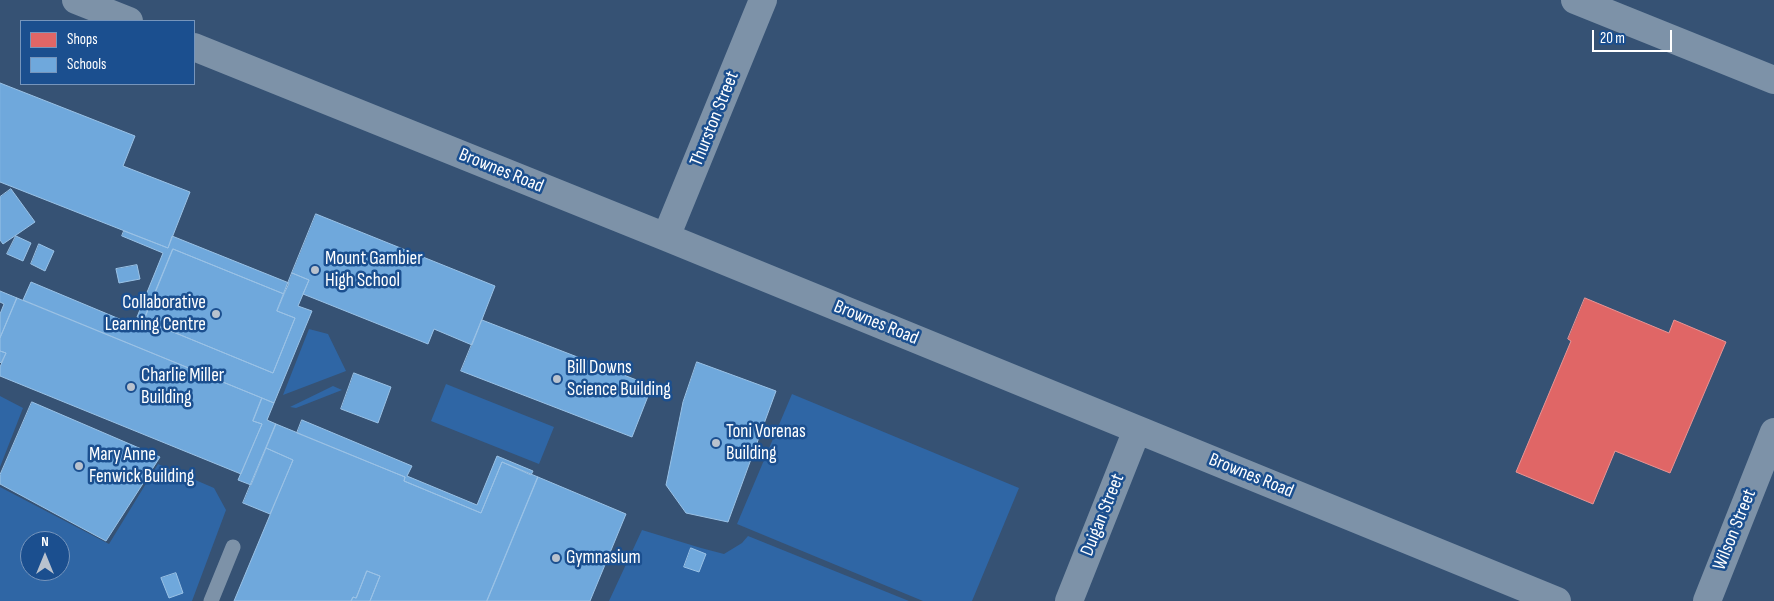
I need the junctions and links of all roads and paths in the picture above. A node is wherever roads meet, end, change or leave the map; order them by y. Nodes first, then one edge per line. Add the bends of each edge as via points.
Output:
1 (76, 0) edge
2 (763, 0) edge
3 (1575, 0) edge
4 (126, 20) edge
5 (195, 47) edge
6 (1774, 80) edge
7 (666, 237) junction
8 (1137, 430) junction
9 (1774, 432) edge
10 (233, 547) dead end
11 (211, 601) edge
12 (1068, 601) edge
13 (1558, 601) edge
14 (1706, 601) edge

1 - 4 street
2 - 7 street, Thurston Street
3 - 6 street
5 - 7 street, Brownes Road
7 - 8 street, Brownes Road
8 - 12 street, Duigan Street
8 - 13 street, Brownes Road
9 - 14 street, Wilson Street
10 - 11 lane

